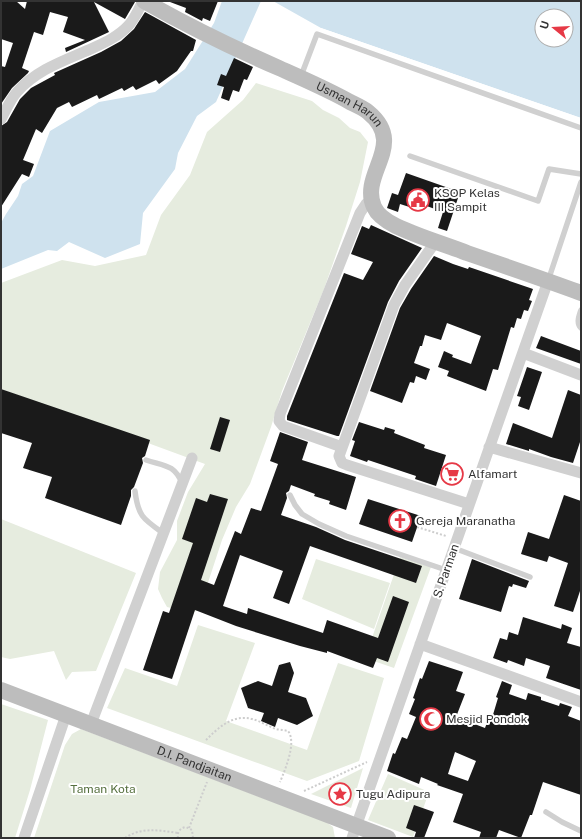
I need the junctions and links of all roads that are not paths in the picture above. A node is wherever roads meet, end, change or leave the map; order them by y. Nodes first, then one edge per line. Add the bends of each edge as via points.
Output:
1 (144, 1) edge
2 (300, 78) junction
3 (1, 119) edge
4 (581, 128) edge
5 (410, 156) dead end
6 (581, 174) edge
7 (581, 182) edge
8 (372, 199) junction
9 (436, 242) junction
10 (548, 281) junction
11 (581, 293) edge
12 (581, 310) edge
13 (581, 328) edge
14 (522, 353) junction
15 (581, 376) edge
16 (342, 447) junction
17 (490, 447) junction
18 (192, 458) dead end
19 (146, 460) dead end
20 (581, 473) edge
21 (182, 483) junction
22 (135, 491) dead end
23 (290, 494) dead end
24 (469, 504) junction
25 (163, 533) junction
26 (453, 548) junction
27 (446, 570) junction
28 (530, 577) dead end
29 (420, 644) junction
30 (1, 690) edge
31 (581, 702) edge
32 (66, 715) junction
33 (91, 724) junction
34 (546, 812) dead end
35 (581, 831) edge
36 (354, 832) edge
37 (24, 838) edge
38 (388, 838) edge

1 - 2 street, Usman Harun via 263,62
1 - 3 street via 130,24 114,37 51,65 30,79 10,100
2 - 4 lane via 317,34
2 - 8 street, Usman Harun via 368,112 380,125 385,136 384,149 373,181
5 - 6 lane via 538,201 549,169
7 - 10 lane
8 - 9 street via 374,208 395,226
8 - 16 street via 360,213 279,421 283,426
9 - 10 street
9 - 16 street via 394,305
10 - 11 street
10 - 14 street, S. Parman
12 - 13 lane via 578,319
14 - 15 street
14 - 17 street, S. Parman
16 - 24 street via 339,456 342,463
17 - 20 street
17 - 24 street, S. Parman
18 - 21 street
19 - 21 lane via 174,469
21 - 25 street
22 - 25 lane via 137,508 142,517
23 - 27 lane via 302,514 319,524 346,536
24 - 26 street, S. Parman
25 - 33 street
26 - 27 street, S. Parman
26 - 28 lane
27 - 29 street, S. Parman
29 - 31 street
29 - 36 street, S. Parman
30 - 32 street, D.I. Pandjaitan
32 - 33 street, D.I. Pandjaitan
32 - 37 street
33 - 36 street, D.I. Pandjaitan via 211,771
34 - 35 lane
36 - 38 street, D.I. Pandjaitan

